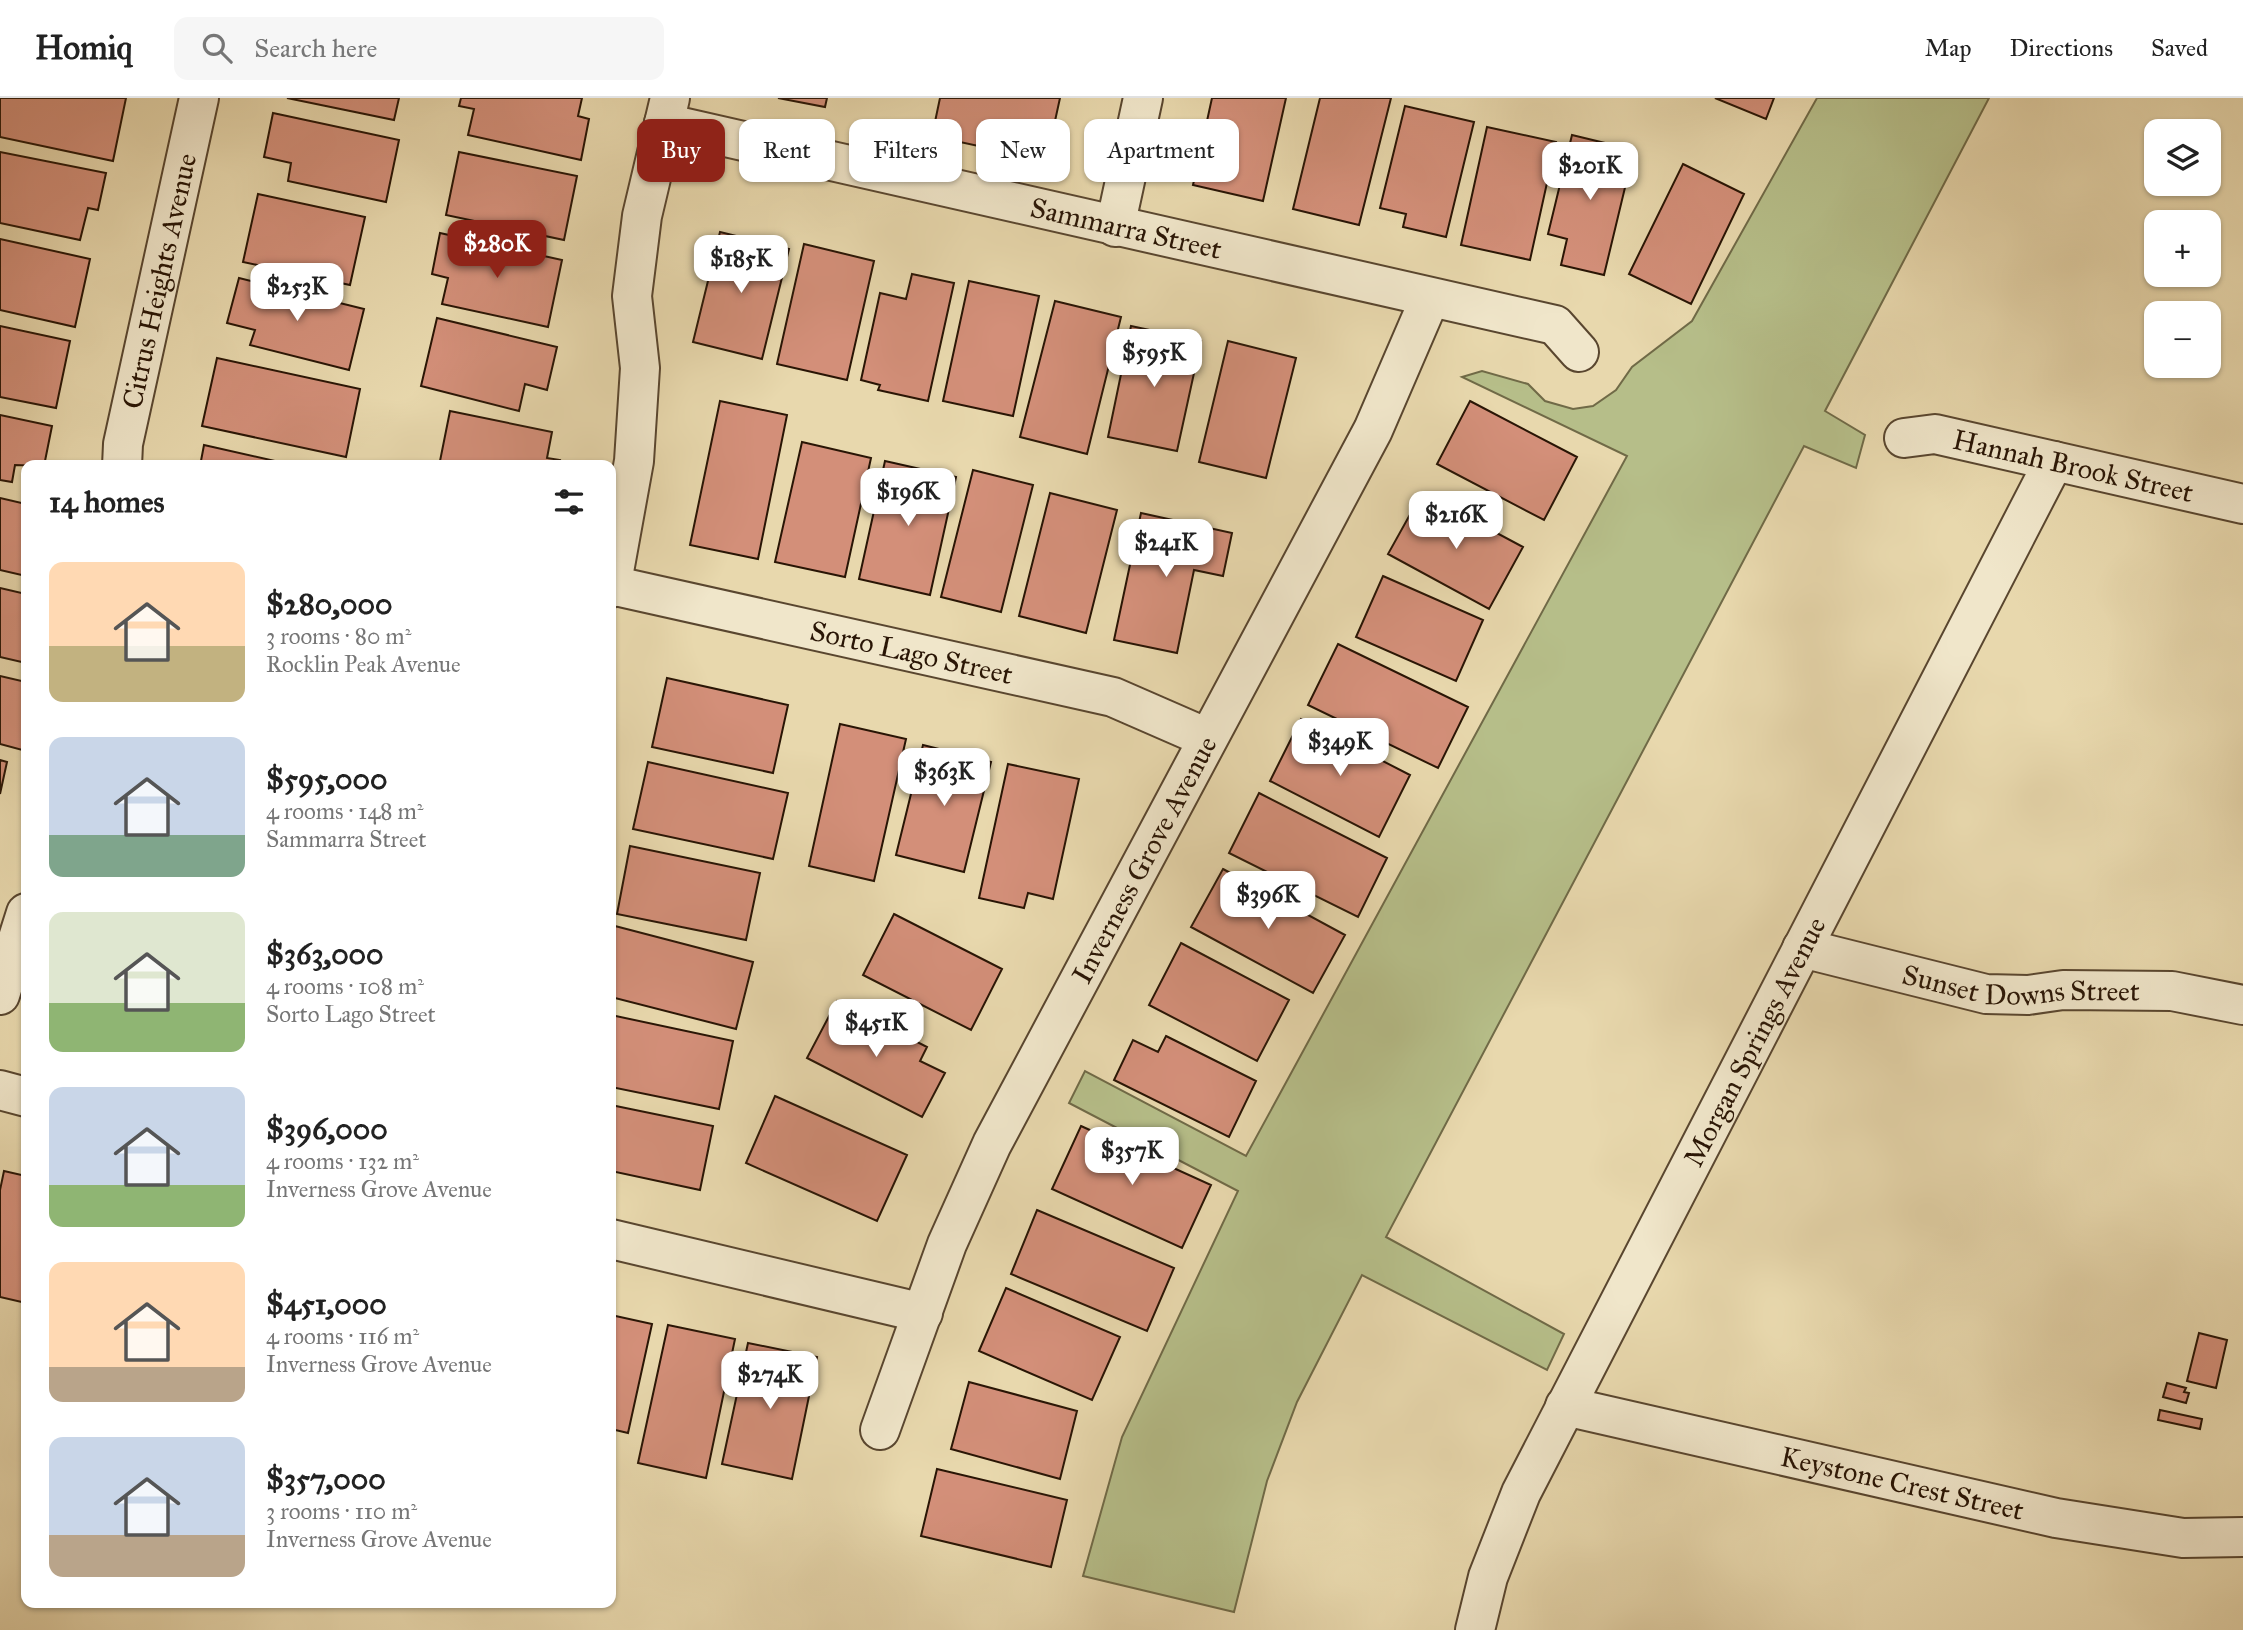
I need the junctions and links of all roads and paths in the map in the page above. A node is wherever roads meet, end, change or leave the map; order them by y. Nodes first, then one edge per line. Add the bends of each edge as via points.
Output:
1 (199, 98) edge
2 (1143, 98) edge
3 (667, 110) edge
4 (1115, 227) junction
5 (1430, 298) junction
6 (1579, 352) dead end
7 (1904, 439) dead end
8 (122, 460) edge
9 (2054, 461) junction
10 (2243, 504) edge
11 (616, 560) edge
12 (616, 588) edge
13 (1207, 738) junction
14 (21, 929) edge
15 (1802, 948) junction
16 (0, 995) edge
17 (2243, 1004) edge
18 (0, 1090) edge
19 (21, 1096) edge
20 (616, 1239) edge
21 (923, 1313) junction
22 (1565, 1406) junction
23 (880, 1430) dead end
24 (2243, 1537) edge
25 (1475, 1630) edge

1 - 8 street, Citrus Heights Avenue
2 - 4 street
3 - 4 street, Sammarra Street
3 - 11 street via 642,215 632,296 640,368 634,461
4 - 5 street, Sammarra Street
5 - 6 street, Sammarra Street via 1555,326
5 - 13 street, Inverness Grove Avenue via 1373,430
7 - 9 street, Hannah Brook Street via 1935,434
9 - 10 street, Hannah Brook Street
9 - 15 street, Morgan Springs Avenue
12 - 13 street, Sorto Lago Street via 1113,697
13 - 21 street, Inverness Grove Avenue via 992,1144 947,1244
14 - 16 street
15 - 17 street, Sunset Downs Street via 1986,994 2172,991
15 - 22 street, Morgan Springs Avenue
18 - 19 street
20 - 21 street
21 - 23 street, Inverness Grove Avenue
22 - 24 street, Keystone Crest Street via 2056,1518 2183,1538
22 - 25 street, Morgan Springs Avenue via 1521,1493 1488,1577

